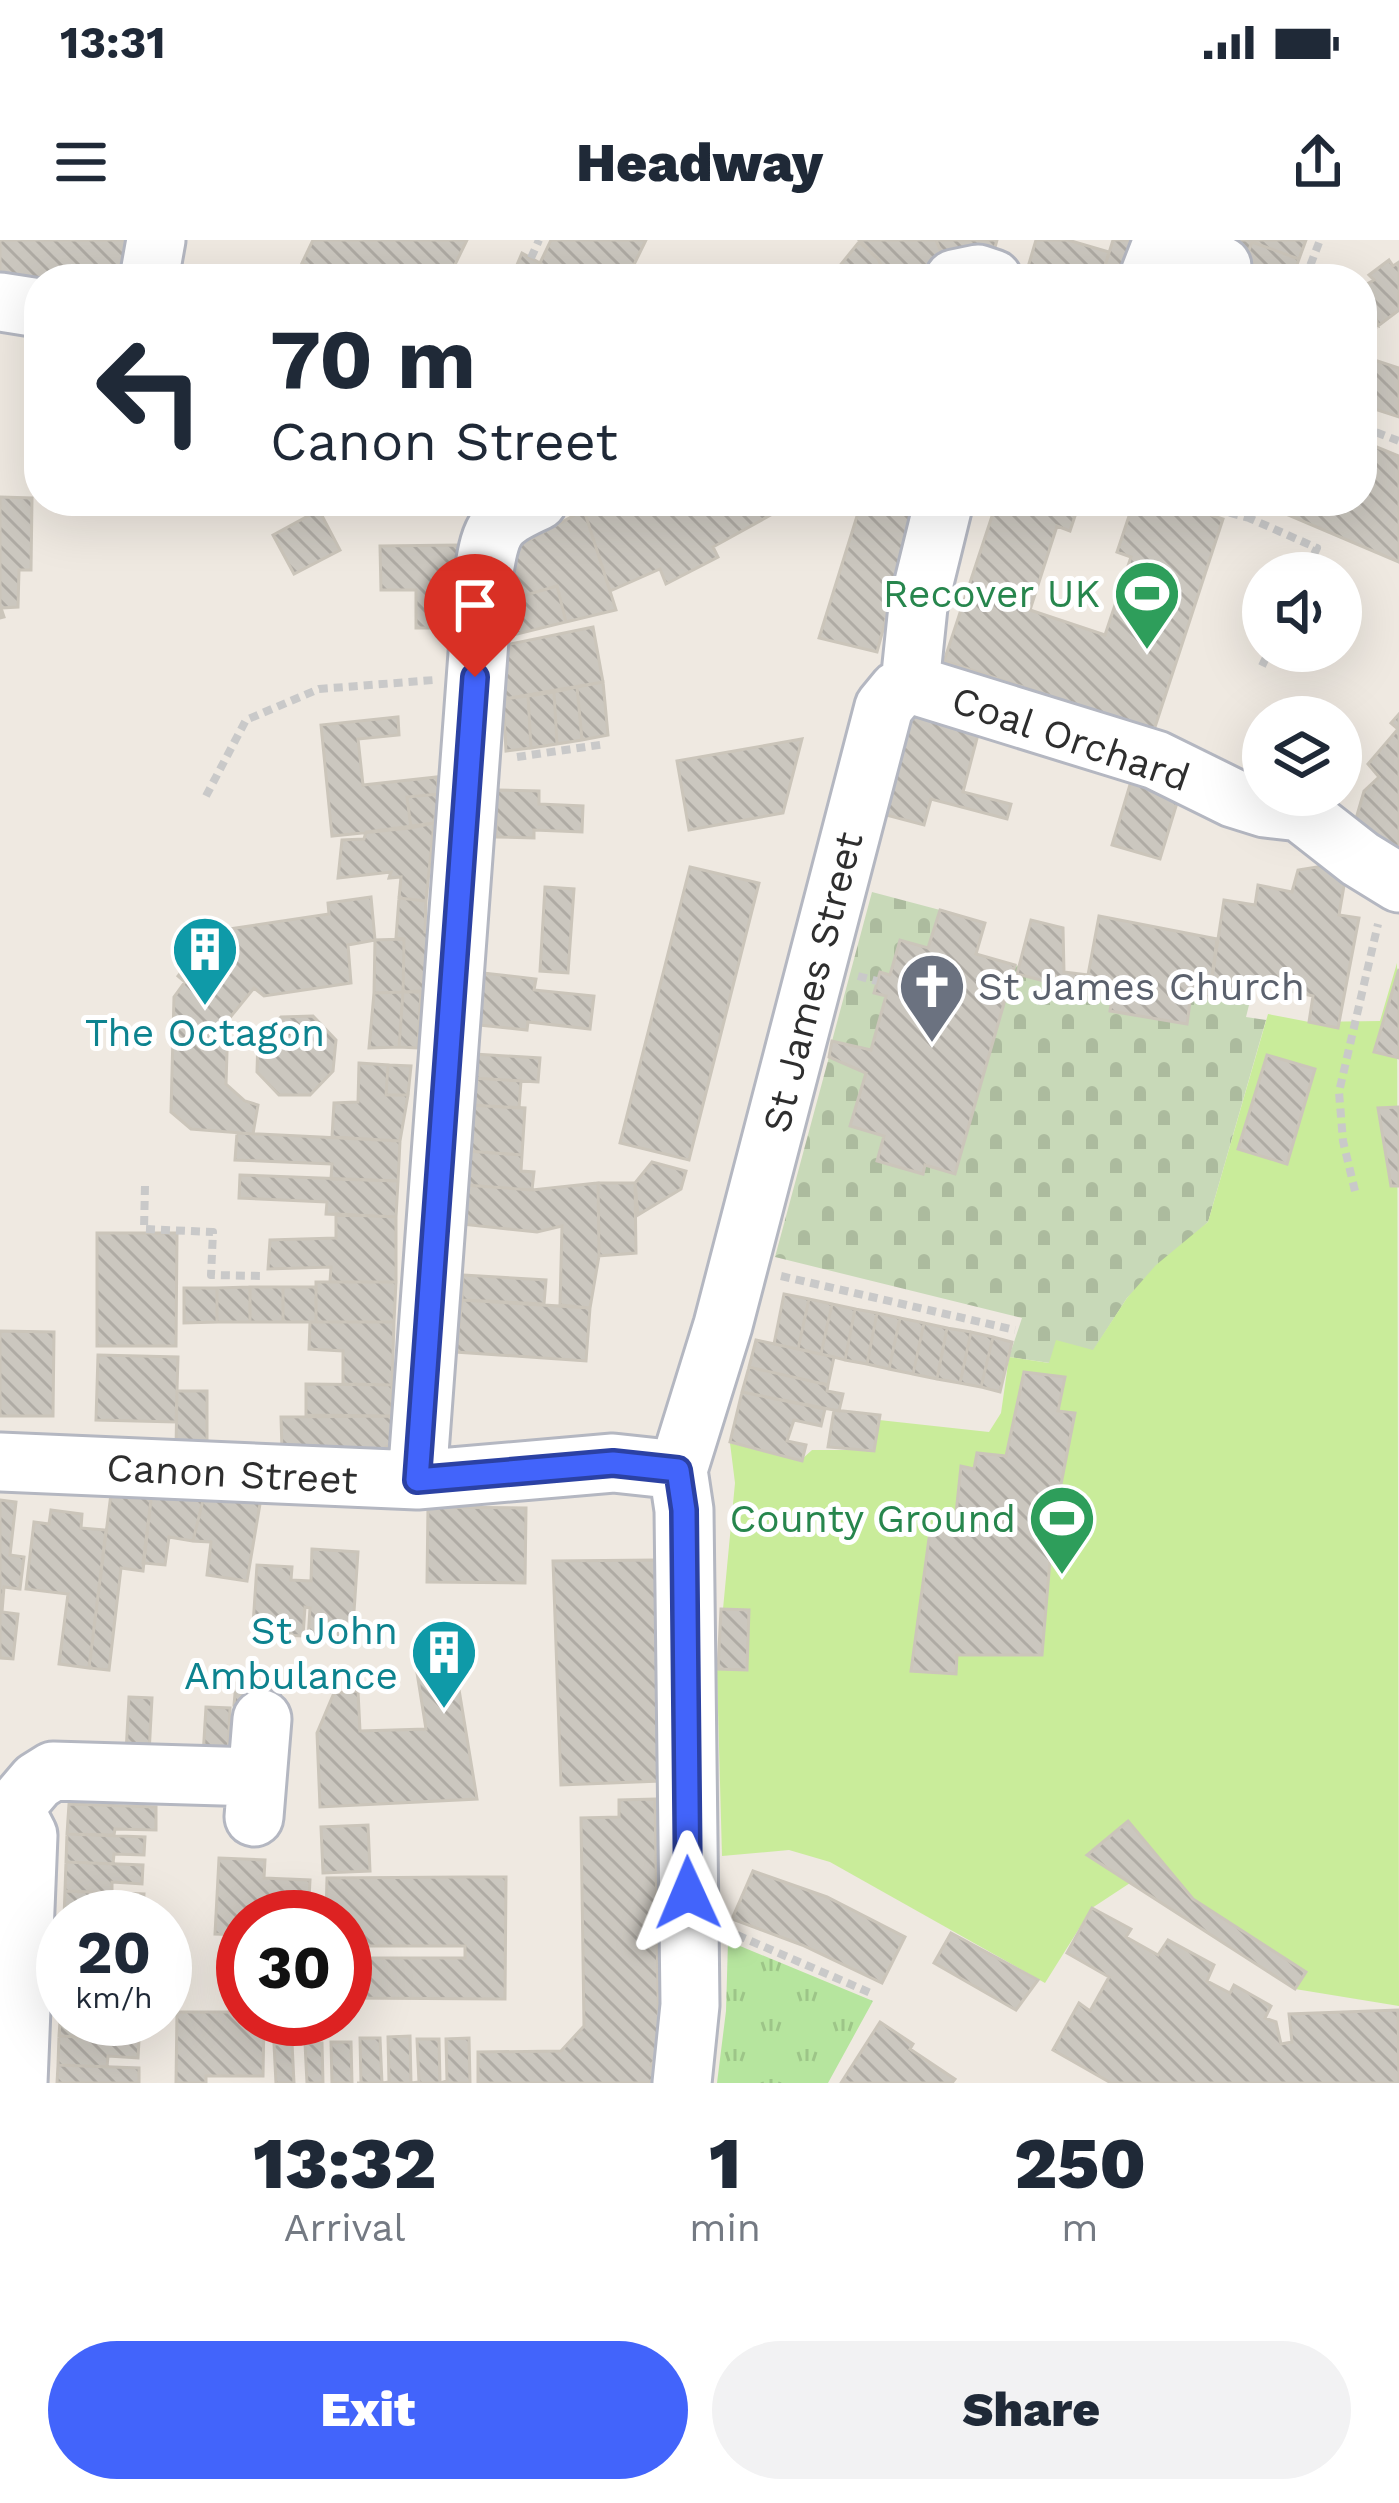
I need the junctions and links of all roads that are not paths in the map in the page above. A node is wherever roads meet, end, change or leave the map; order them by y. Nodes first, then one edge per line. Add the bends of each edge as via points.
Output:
1 (1154, 264) edge
2 (1217, 264) edge
3 (505, 516) edge
4 (940, 516) edge
5 (910, 684) junction
6 (1393, 879) edge
7 (0, 1462) edge
8 (678, 1470) junction
9 (417, 1480) junction
10 (262, 1719) dead end
11 (7, 1807) edge
12 (18, 2083) edge
13 (682, 2083) edge

1 - 2 street via 1162,243
3 - 9 street via 490,535 475,677
4 - 5 street, St James Street
5 - 6 street, Coal Orchard via 1156,760 1233,798 1300,812
5 - 8 street, St James Street via 884,707
7 - 9 street, Canon Street
8 - 9 street, Canon Street via 613,1463
8 - 13 street via 690,2005
10 - 11 street via 255,1797 52,1771
11 - 12 street via 28,1835

